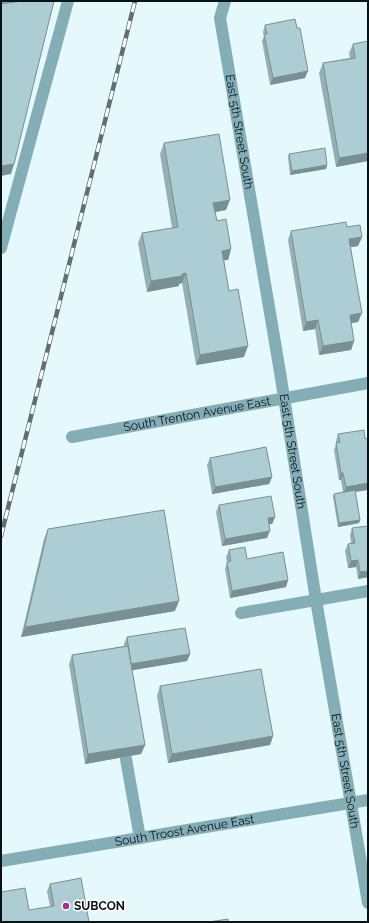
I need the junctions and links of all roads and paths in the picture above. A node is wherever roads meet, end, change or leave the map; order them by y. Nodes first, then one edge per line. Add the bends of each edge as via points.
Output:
1 (22, 1) edge
2 (68, 1) edge
3 (225, 1) edge
4 (1, 4) edge
5 (1, 248) edge
6 (368, 383) edge
7 (284, 398) junction
8 (72, 437) dead end
9 (368, 591) edge
10 (316, 600) junction
11 (241, 613) dead end
12 (126, 759) edge
13 (368, 800) edge
14 (350, 803) junction
15 (140, 838) junction
16 (1, 861) edge
17 (368, 902) edge

1 - 4 street
2 - 5 street
3 - 7 street, East 5th Street South via 220,18
6 - 7 street, South Trenton Avenue East
7 - 8 street, South Trenton Avenue East
7 - 10 street, East 5th Street South
9 - 10 street
10 - 11 street
10 - 14 street, East 5th Street South
12 - 15 street
13 - 14 street, South Troost Avenue East
14 - 15 street, South Troost Avenue East
14 - 17 street, East 5th Street South
15 - 16 street, South Troost Avenue East

